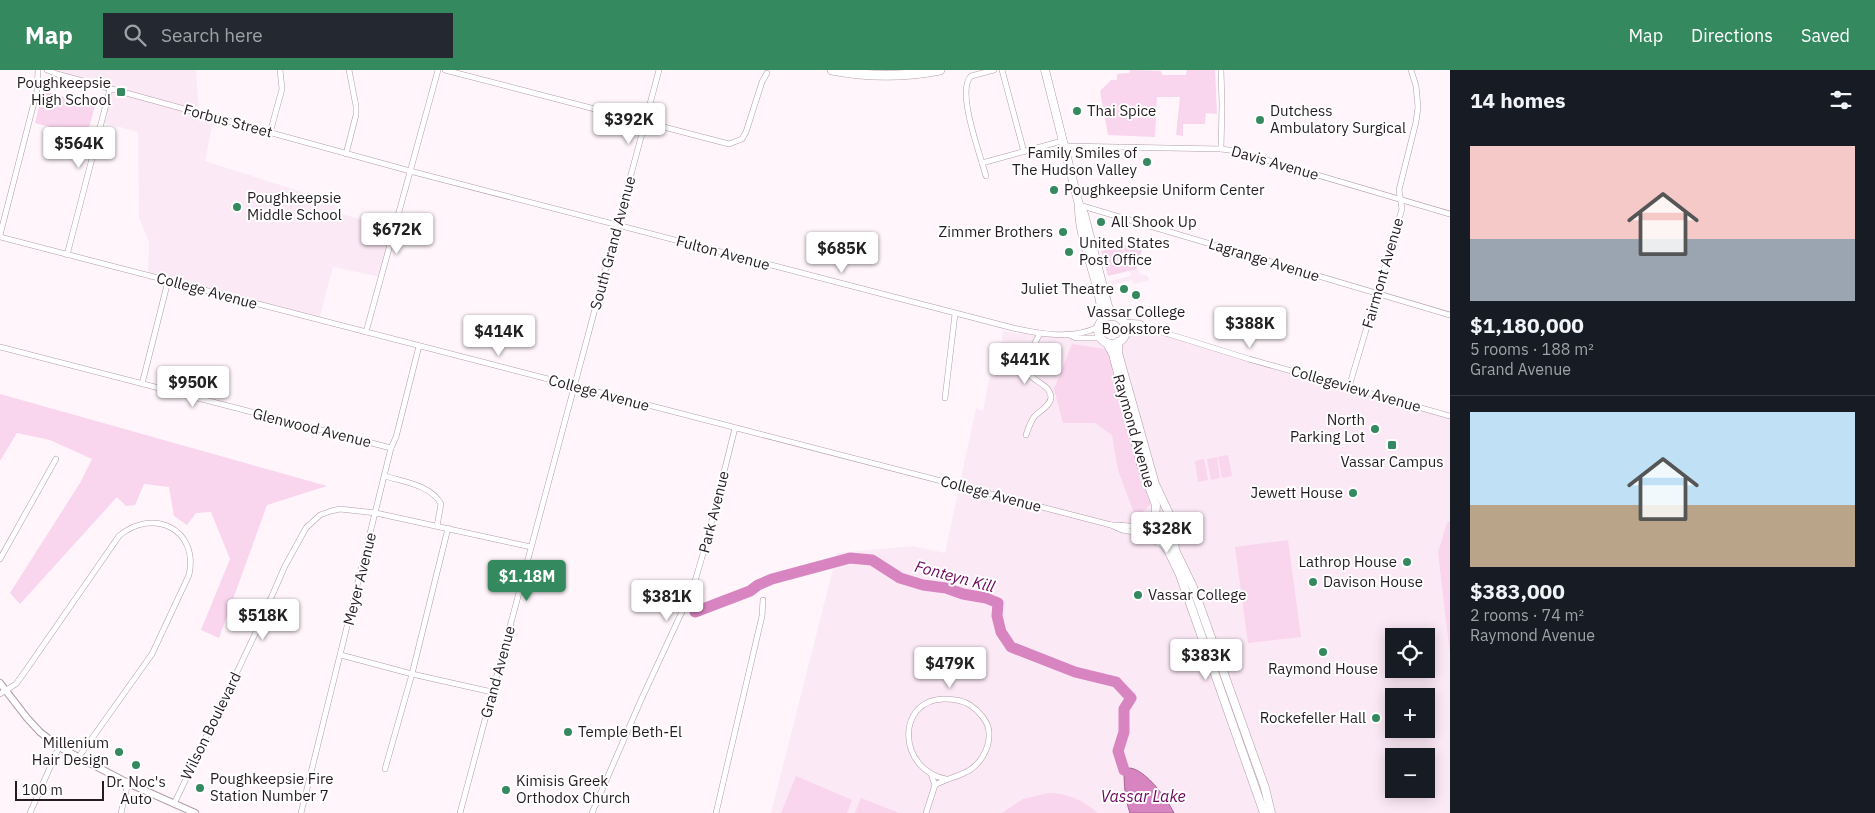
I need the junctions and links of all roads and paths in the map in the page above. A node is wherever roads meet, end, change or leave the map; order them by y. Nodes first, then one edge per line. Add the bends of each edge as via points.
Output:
1 (38, 70) edge
2 (47, 70) edge
3 (280, 70) edge
4 (349, 70) edge
5 (438, 70) edge
6 (445, 70) edge
7 (659, 70) edge
8 (832, 70) edge
9 (940, 70) edge
10 (994, 70) edge
11 (1002, 70) edge
12 (1045, 70) edge
13 (1221, 70) edge
14 (1411, 70) edge
15 (767, 73) dead end
16 (869, 73) edge
17 (110, 89) junction
18 (645, 122) junction
19 (270, 133) junction
20 (1063, 143) junction
21 (1221, 149) junction
22 (1024, 152) junction
23 (346, 154) junction
24 (982, 163) junction
25 (410, 172) junction
26 (986, 176) dead end
27 (1401, 200) junction
28 (1079, 205) junction
29 (1450, 214) edge
30 (618, 226) junction
31 (0, 236) edge
32 (67, 255) junction
33 (168, 281) junction
34 (1377, 293) junction
35 (955, 314) junction
36 (1450, 315) edge
37 (1113, 316) junction
38 (1123, 322) junction
39 (1100, 324) junction
40 (1146, 327) junction
41 (366, 332) junction
42 (1125, 332) junction
43 (1040, 333) junction
44 (1066, 334) junction
45 (1100, 338) junction
46 (1118, 342) junction
47 (1107, 343) junction
48 (419, 346) junction
49 (0, 347) edge
50 (142, 384) junction
51 (574, 386) junction
52 (1349, 387) junction
53 (945, 398) dead end
54 (1450, 416) edge
55 (735, 428) junction
56 (1026, 435) dead end
57 (391, 448) junction
58 (56, 459) dead end
59 (385, 476) junction
60 (376, 513) junction
61 (1171, 518) junction
62 (1154, 522) junction
63 (1111, 525) junction
64 (437, 526) junction
65 (448, 528) junction
66 (1152, 535) junction
67 (1174, 538) junction
68 (1162, 542) junction
69 (531, 547) junction
70 (0, 559) edge
71 (763, 600) dead end
72 (341, 655) junction
73 (412, 674) junction
74 (0, 683) edge
75 (3, 692) edge
76 (492, 692) junction
77 (59, 747) junction
78 (78, 758) junction
79 (385, 768) dead end
80 (931, 774) junction
81 (946, 778) junction
82 (128, 784) junction
83 (935, 785) junction
84 (174, 804) junction
85 (30, 813) edge
86 (121, 813) edge
87 (195, 813) edge
88 (301, 813) edge
89 (460, 813) edge
90 (592, 813) edge
91 (716, 813) edge
92 (926, 813) edge
93 (1264, 813) edge
94 (1271, 813) edge

1 - 31 street via 38,91
2 - 17 street, Forbus Street
3 - 19 street via 282,89
4 - 23 street via 356,115
5 - 25 street
6 - 18 street
7 - 18 street, South Grand Avenue
8 - 16 highway
9 - 16 highway via 901,75
10 - 24 street via 968,78 966,97
11 - 22 street
12 - 20 main road
13 - 21 street
14 - 27 street, Fairmont Avenue via 1418,107 1399,190
15 - 18 street via 746,132 735,142 722,144
17 - 19 street, Forbus Street
17 - 32 street
18 - 30 street, South Grand Avenue
19 - 23 street, Forbus Street
20 - 21 street, Davis Avenue
20 - 22 street, Davis Avenue
20 - 28 main road
21 - 27 street, Davis Avenue
22 - 24 street, Davis Avenue
23 - 25 street, Forbus Street
24 - 26 street
25 - 30 street, Fulton Avenue
25 - 41 street
27 - 29 street, Davis Avenue
27 - 34 street, Fairmont Avenue via 1402,209
28 - 34 street, Lagrange Avenue
28 - 37 main road
28 - 39 main road via 1101,304
30 - 35 street, Fulton Avenue
30 - 51 street, South Grand Avenue
31 - 32 street, College Avenue
32 - 33 street, College Avenue
33 - 41 street, College Avenue
33 - 50 street
34 - 36 street, Lagrange Avenue
34 - 52 street, Fairmont Avenue
35 - 43 street, Fulton Avenue
35 - 53 street
37 - 38 main road
37 - 39 main road
38 - 40 street, Collegeview Avenue via 1140,323
38 - 42 main road
39 - 44 street, Fulton Avenue via 1088,332
39 - 45 main road
40 - 42 street
40 - 52 street, Collegeview Avenue
41 - 48 street, College Avenue
42 - 46 main road
43 - 44 street, Fulton Avenue
43 - 56 street via 1026,369 1051,397 1049,404 1033,419
44 - 45 street, Fulton Avenue via 1076,338
45 - 47 main road
46 - 47 main road
46 - 61 main road, Raymond Avenue via 1118,352 1155,484
47 - 62 main road, Raymond Avenue via 1113,354 1142,468 1156,505
48 - 51 street, College Avenue
48 - 57 street, Meyer Avenue
49 - 50 street, Glenwood Avenue
50 - 57 street, Glenwood Avenue
51 - 55 street, College Avenue
51 - 69 street, Grand Avenue
52 - 54 street, Collegeview Avenue
55 - 63 street, College Avenue
55 - 90 street, Park Avenue via 693,588
57 - 59 street, Meyer Avenue
58 - 70 street
59 - 60 street, Meyer Avenue
59 - 64 street via 435,495 440,504
60 - 64 street, Wilson Boulevard
60 - 72 street, Meyer Avenue
60 - 84 street, Wilson Boulevard via 331,511 320,515 306,528 285,566
61 - 62 main road via 1162,517
61 - 67 main road via 1177,527
62 - 63 street, College Avenue via 1137,528
62 - 66 main road
63 - 66 street, College Avenue
64 - 65 street, Wilson Boulevard
65 - 69 street, Wilson Boulevard
65 - 73 street
66 - 68 main road
67 - 68 main road
67 - 94 main road via 1175,550 1193,587
68 - 93 main road via 1183,583
69 - 76 street, Grand Avenue
71 - 91 street via 750,674
72 - 73 street
72 - 88 street, Meyer Avenue
73 - 76 street
73 - 79 street
74 - 75 street
75 - 77 street via 40,732
75 - 78 street via 16,684 119,536 128,528 140,523 166,524 184,539 191,564 160,638
76 - 89 street, Grand Avenue
77 - 78 street
77 - 85 street
78 - 82 street
80 - 81 street
80 - 81 street via 911,751 911,721 920,707 927,703 941,699 958,700 973,707 985,720 989,730 988,743 982,758 971,768
80 - 83 street
81 - 83 street
82 - 84 street
82 - 86 street
83 - 92 street
84 - 87 street

